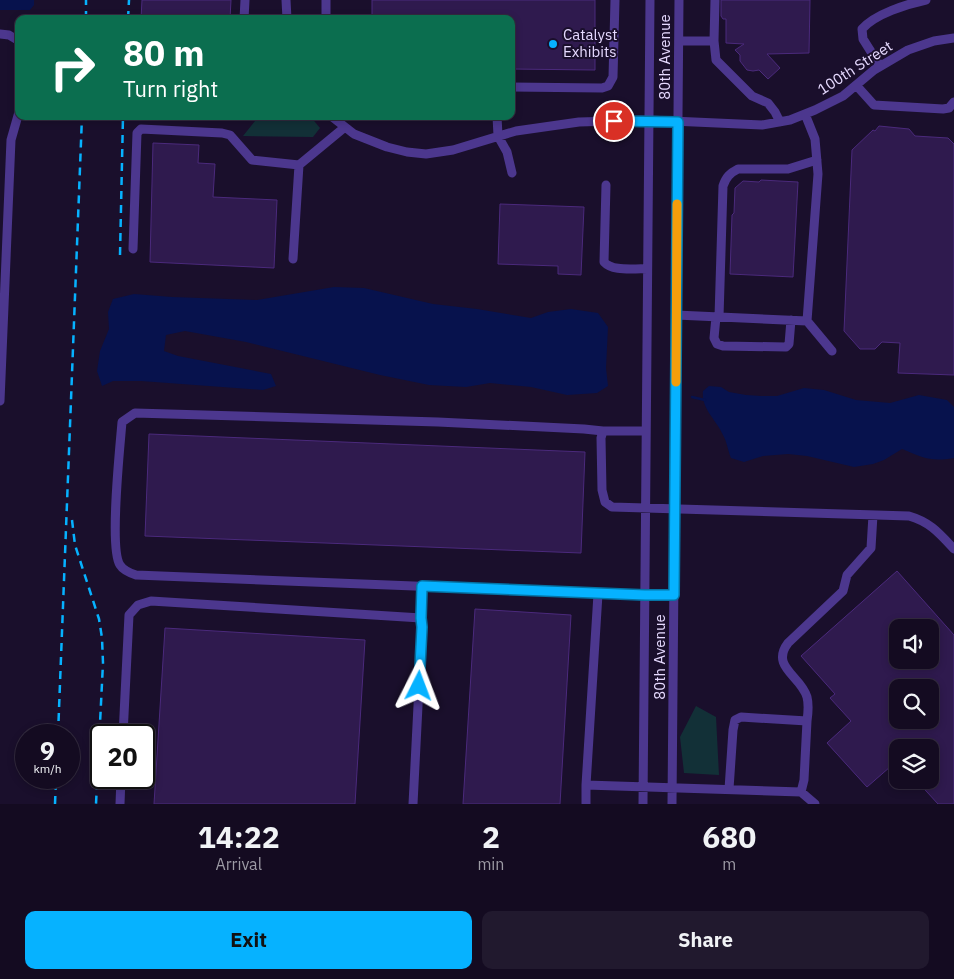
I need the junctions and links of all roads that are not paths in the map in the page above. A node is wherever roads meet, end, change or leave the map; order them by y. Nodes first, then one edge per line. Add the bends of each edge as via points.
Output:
1 (245, 0) edge
2 (286, 0) edge
3 (326, 0) edge
4 (615, 0) edge
5 (650, 0) edge
6 (679, 0) edge
7 (715, 0) edge
8 (926, 0) edge
9 (244, 15) edge
10 (287, 15) edge
11 (326, 15) edge
12 (0, 34) edge
13 (954, 38) edge
14 (15, 39) edge
15 (679, 41) junction
16 (714, 41) junction
17 (880, 66) junction
18 (856, 85) junction
19 (515, 87) edge
20 (954, 102) edge
21 (805, 114) junction
22 (17, 120) edge
23 (336, 120) edge
24 (497, 120) edge
25 (649, 120) junction
26 (678, 122) junction
27 (780, 122) junction
28 (345, 128) junction
29 (498, 136) junction
30 (817, 160) junction
31 (299, 165) junction
32 (512, 173) dead end
33 (606, 185) dead end
34 (133, 249) dead end
35 (293, 260) dead end
36 (647, 269) junction
37 (676, 315) junction
38 (717, 317) junction
39 (791, 320) junction
40 (807, 321) junction
41 (832, 351) dead end
42 (0, 401) edge
43 (603, 431) junction
44 (646, 431) junction
45 (645, 508) junction
46 (674, 508) junction
47 (873, 515) junction
48 (954, 548) edge
49 (422, 586) junction
50 (598, 594) junction
51 (645, 595) junction
52 (674, 595) junction
53 (421, 618) junction
54 (807, 721) junction
55 (124, 724) edge
56 (586, 785) junction
57 (643, 787) junction
58 (672, 787) junction
59 (121, 789) edge
60 (729, 789) junction
61 (801, 792) junction
62 (120, 804) edge
63 (413, 804) edge
64 (586, 804) edge
65 (643, 804) edge
66 (672, 804) edge
67 (814, 804) edge
68 (822, 804) edge

1 - 9 street
2 - 10 street
3 - 11 street
4 - 19 street via 613,77 608,86
5 - 25 street, 80th Avenue
6 - 15 street, 80th Avenue
7 - 16 street
8 - 17 street via 869,21 862,29 863,39
12 - 14 street
13 - 17 street, 100th Street via 908,50
15 - 16 street
15 - 26 street, 80th Avenue
16 - 27 street via 716,60 752,96 768,103
17 - 18 street, 100th Street
18 - 20 street via 874,105 943,109
18 - 21 street, 100th Street via 843,96
21 - 27 street, 100th Street
21 - 30 street via 815,139
22 - 42 street via 11,140
23 - 28 street, 100th Street
24 - 29 street
25 - 26 street, 100th Street
25 - 29 street, 100th Street via 579,122
25 - 36 street, 80th Avenue
26 - 27 street, 100th Street via 762,125
26 - 37 street, 80th Avenue
28 - 29 street, 100th Street via 387,147 426,154 453,150
28 - 31 street
29 - 32 street via 507,152
30 - 38 street via 788,169 738,169 725,179
30 - 40 street
31 - 34 street via 252,160 230,135 222,133 141,129 137,133
31 - 35 street
33 - 36 street via 604,262 613,268
36 - 44 street, 80th Avenue
37 - 38 street
37 - 46 street, 80th Avenue
38 - 39 street
38 - 39 street via 714,338 723,346 786,347
39 - 40 street
40 - 41 street
43 - 44 street
43 - 45 street via 602,490 605,502 612,506
43 - 49 street via 151,412 135,413 122,422 116,555 124,570 136,575
44 - 45 street, 80th Avenue
45 - 46 street
45 - 51 street, 80th Avenue
46 - 47 street
46 - 52 street, 80th Avenue
47 - 48 street via 909,516 923,520
47 - 54 street via 871,548 847,575 842,591 782,651 784,665 807,696
49 - 50 street
49 - 53 street
50 - 51 street
50 - 56 street
51 - 52 street
51 - 57 street, 80th Avenue
52 - 58 street, 80th Avenue
53 - 55 street via 151,601 138,605 129,615
53 - 63 street
54 - 60 street via 741,717 735,720
54 - 61 street
56 - 57 street
56 - 64 street
57 - 58 street
57 - 65 street, 80th Avenue
58 - 60 street
58 - 66 street, 80th Avenue
59 - 62 street
60 - 61 street
61 - 67 street
67 - 68 street

